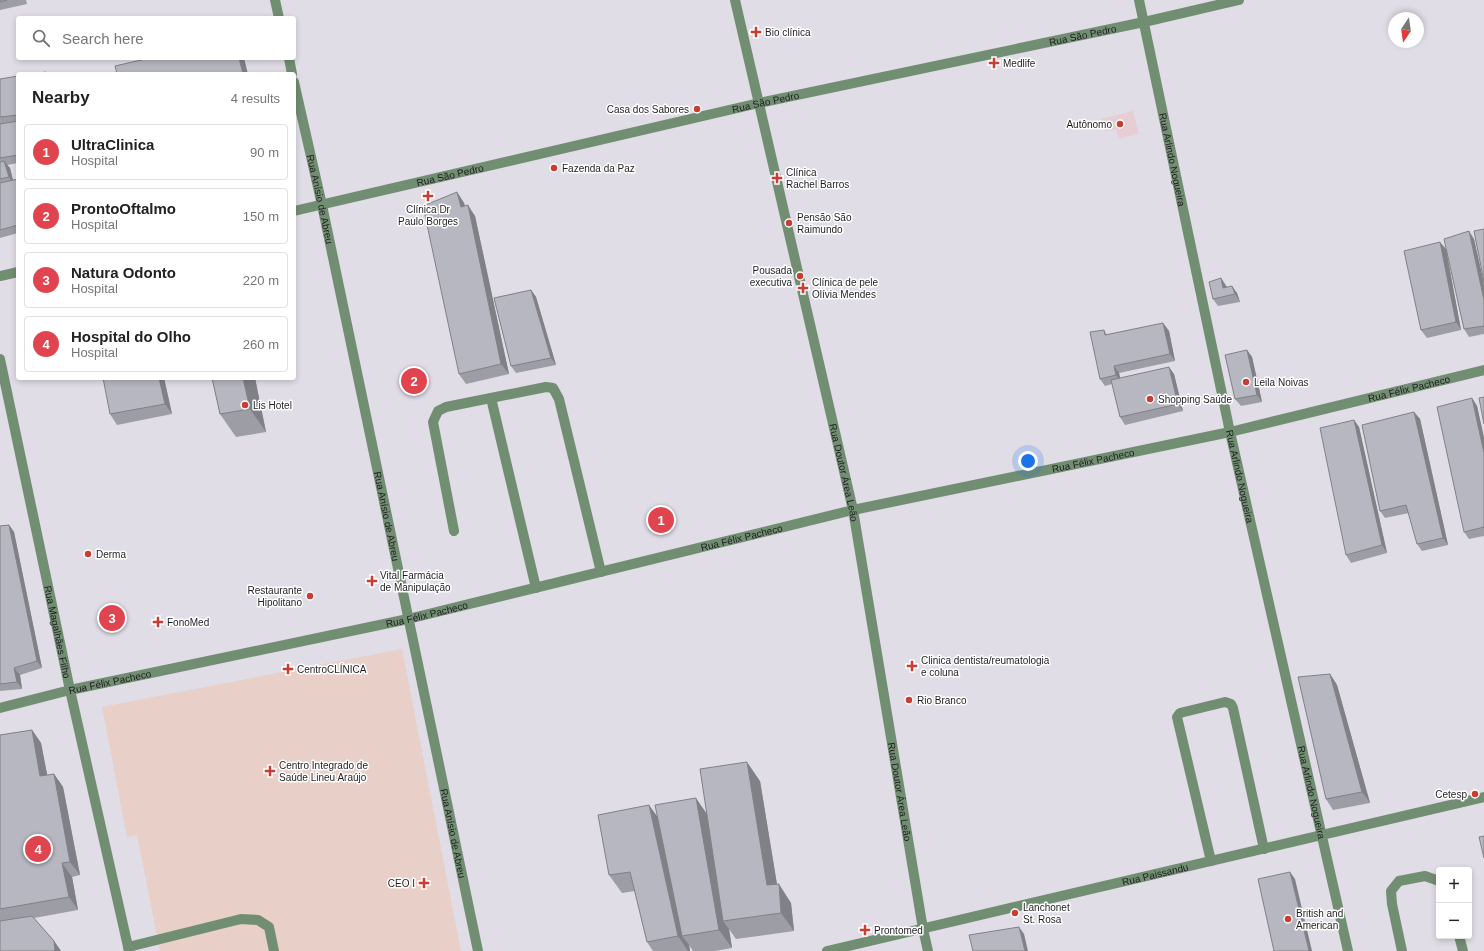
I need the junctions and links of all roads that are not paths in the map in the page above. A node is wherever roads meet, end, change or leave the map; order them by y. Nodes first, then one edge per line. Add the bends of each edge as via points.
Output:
1 (275, 0) edge
2 (735, 0) edge
3 (1139, 0) edge
4 (1239, 0) edge
5 (279, 16) edge
6 (1144, 22) junction
7 (289, 60) edge
8 (292, 72) edge
9 (296, 91) edge
10 (759, 103) junction
11 (322, 205) junction
12 (296, 211) edge
13 (16, 272) edge
14 (0, 276) edge
15 (0, 359) edge
16 (1484, 370) edge
17 (492, 398) junction
18 (1230, 432) junction
19 (853, 510) junction
20 (454, 530) dead end
21 (601, 572) junction
22 (536, 588) junction
23 (408, 619) junction
24 (70, 690) junction
25 (0, 708) edge
26 (1484, 797) edge
27 (1321, 836) junction
28 (1264, 849) junction
29 (1211, 861) junction
30 (1436, 880) edge
31 (923, 928) junction
32 (1460, 939) edge
33 (128, 949) edge
34 (274, 951) edge
35 (478, 951) edge
36 (827, 951) edge
37 (928, 951) edge
38 (1348, 951) edge
39 (1402, 951) edge
40 (1463, 951) edge

1 - 5 street
2 - 10 street, Rua Doutor Área Leão
3 - 6 street, Rua Arlindo Nogueira
4 - 6 street, Rua São Pedro
6 - 10 street, Rua São Pedro
6 - 18 street, Rua Arlindo Nogueira
7 - 8 street
9 - 11 street, Rua Anísio de Abreu
10 - 11 street, Rua São Pedro
10 - 19 street, Rua Doutor Área Leão
11 - 12 street, Rua São Pedro
11 - 23 street, Rua Anísio de Abreu
13 - 14 street
15 - 24 street, Rua Magalhães Filho
16 - 18 street, Rua Félix Pacheco
17 - 20 street via 446,407 438,411 433,422
17 - 21 street via 546,387 553,388 559,399
17 - 22 street
18 - 19 street, Rua Félix Pacheco
18 - 27 street, Rua Arlindo Nogueira
19 - 21 street, Rua Félix Pacheco
19 - 31 street, Rua Doutor Área Leão
21 - 22 street, Rua Félix Pacheco
22 - 23 street, Rua Félix Pacheco
23 - 24 street, Rua Félix Pacheco
23 - 35 street, Rua Anísio de Abreu
24 - 25 street, Rua Félix Pacheco
24 - 33 street, Rua Magalhães Filho
26 - 27 street, Rua Paissandu
27 - 28 street, Rua Paissandu
27 - 38 street, Rua Arlindo Nogueira
28 - 29 street, Rua Paissandu
28 - 29 street via 1233,708 1231,704 1224,702 1180,713 1177,717
29 - 31 street, Rua Paissandu
30 - 39 street via 1425,876 1399,882 1391,891
31 - 36 street, Rua Paissandu
31 - 37 street, Rua Doutor Área Leão
32 - 40 street
33 - 34 street via 241,919 258,920 269,927

